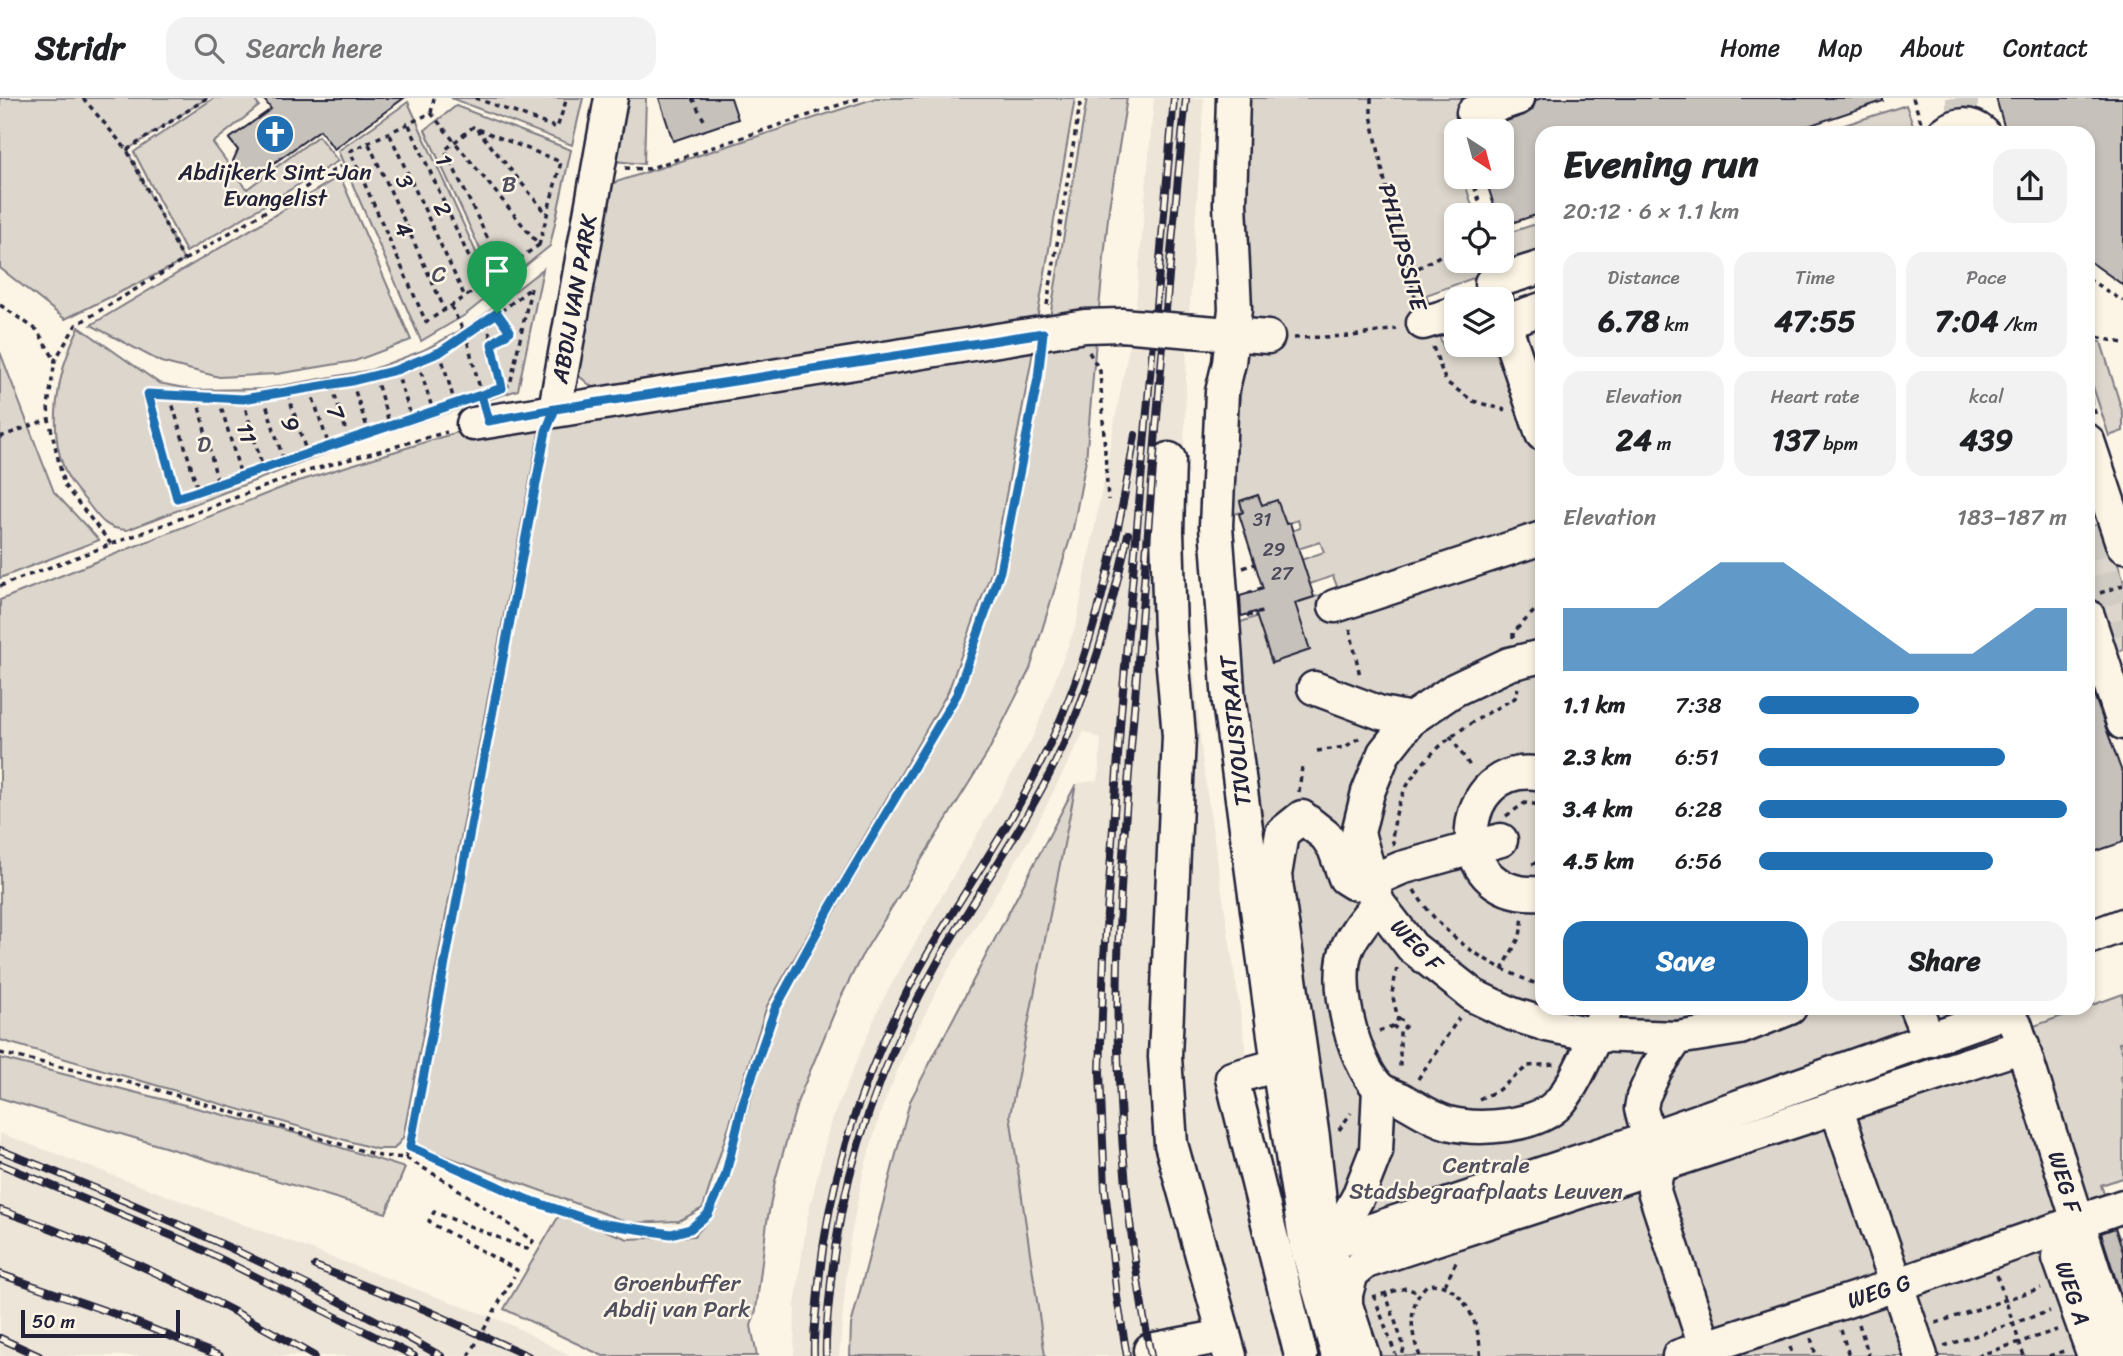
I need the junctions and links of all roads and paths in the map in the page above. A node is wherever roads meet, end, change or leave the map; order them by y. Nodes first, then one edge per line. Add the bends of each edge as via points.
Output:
1 (83, 98) edge
2 (207, 98) edge
3 (434, 98) edge
4 (475, 98) edge
5 (567, 98) edge
6 (611, 98) edge
7 (692, 98) edge
8 (860, 98) edge
9 (1081, 98) edge
10 (1233, 98) edge
11 (1371, 98) edge
12 (1518, 98) edge
13 (1913, 98) edge
14 (431, 113) junction
15 (1474, 114) edge
16 (704, 120) dead end
17 (409, 125) junction
18 (1923, 126) edge
19 (477, 129) junction
20 (390, 135) junction
21 (455, 142) junction
22 (369, 144) junction
23 (127, 150) junction
24 (341, 166) dead end
25 (597, 167) junction
26 (547, 214) junction
27 (539, 245) junction
28 (1444, 254) edge
29 (184, 261) junction
30 (1535, 269) edge
31 (1408, 273) junction
32 (2095, 283) edge
33 (1492, 287) edge
34 (465, 297) junction
35 (2123, 301) edge
36 (0, 305) edge
37 (451, 306) junction
38 (445, 310) junction
39 (1535, 310) edge
40 (1514, 311) edge
41 (497, 313) junction
42 (1444, 317) edge
43 (486, 321) junction
44 (1423, 323) junction
45 (1085, 326) junction
46 (1043, 333) junction
47 (1232, 334) junction
48 (466, 336) junction
49 (2095, 336) edge
50 (1276, 338) joint
51 (2123, 342) edge
52 (492, 344) junction
53 (440, 352) junction
54 (1514, 353) edge
55 (55, 360) junction
56 (418, 362) junction
57 (396, 370) junction
58 (375, 376) junction
59 (352, 381) junction
60 (332, 386) junction
61 (502, 388) junction
62 (310, 390) junction
63 (288, 394) junction
64 (170, 396) junction
65 (264, 397) junction
66 (197, 398) junction
67 (219, 399) junction
68 (243, 399) junction
69 (555, 409) junction
70 (433, 411) junction
71 (474, 411) junction
72 (1535, 414) edge
73 (412, 418) junction
74 (49, 419) junction
75 (1535, 420) edge
76 (390, 426) junction
77 (369, 433) junction
78 (0, 437) edge
79 (348, 440) junction
80 (329, 446) junction
81 (307, 454) junction
82 (1169, 459) dead end
83 (284, 461) junction
84 (262, 469) junction
85 (2095, 470) edge
86 (241, 476) junction
87 (218, 484) junction
88 (198, 490) junction
89 (1108, 500) dead end
90 (2109, 527) edge
91 (1535, 540) edge
92 (111, 544) junction
93 (2123, 585) edge
94 (0, 586) edge
95 (2095, 604) edge
96 (1340, 605) joint
97 (2095, 609) edge
98 (1535, 610) edge
99 (1535, 658) edge
100 (1509, 664) junction
101 (1361, 679) dead end
102 (1314, 688) dead end
103 (1396, 716) junction
104 (2123, 723) edge
105 (1450, 736) dead end
106 (1317, 751) dead end
107 (1535, 774) edge
108 (1487, 791) junction
109 (1525, 803) dead end
110 (1535, 804) edge
111 (1486, 843) junction
112 (1375, 893) junction
113 (1535, 894) edge
114 (2123, 925) edge
115 (2095, 935) edge
116 (1412, 947) junction
117 (1502, 970) dead end
118 (1474, 996) junction
119 (1772, 1015) edge
120 (1919, 1015) edge
121 (1994, 1015) edge
122 (2012, 1015) edge
123 (1398, 1019) junction
124 (1400, 1031) junction
125 (1595, 1035) edge
126 (1677, 1038) junction
127 (1929, 1040) junction
128 (2023, 1046) junction
129 (0, 1052) edge
130 (1270, 1067) junction
131 (1387, 1096) junction
132 (1836, 1107) junction
133 (1468, 1127) junction
134 (1313, 1138) junction
135 (410, 1147) junction
136 (1653, 1152) junction
137 (406, 1158) junction
138 (2123, 1206) edge
139 (2069, 1226) junction
140 (1332, 1243) junction
141 (1991, 1253) junction
142 (1896, 1285) junction
143 (1385, 1292) junction
144 (1419, 1293) junction
145 (1355, 1298) junction
146 (2006, 1300) junction
147 (2075, 1301) junction
148 (1857, 1319) dead end
149 (2013, 1323) junction
150 (1932, 1324) dead end
151 (1839, 1325) dead end
152 (1810, 1335) dead end
153 (2019, 1342) junction
154 (1227, 1346) edge
155 (1150, 1350) dead end
156 (1930, 1351) edge
157 (1697, 1353) edge
158 (1399, 1355) edge
159 (469, 1356) edge
160 (1301, 1356) edge
161 (1338, 1356) edge
162 (1363, 1356) edge
163 (1420, 1356) edge
164 (1480, 1356) edge
165 (1816, 1356) edge
166 (1850, 1356) edge
167 (1869, 1356) edge
168 (1977, 1356) edge
169 (2024, 1356) edge
170 (2094, 1356) edge
171 (2121, 1356) edge

1 - 23 path
2 - 23 path
3 - 14 path
4 - 5 path via 557,128
6 - 25 street, ABDIJ VAN PARK
7 - 16 path
8 - 25 path via 648,169
9 - 46 path
10 - 47 street, TIVOLISTRAAT
11 - 31 path, PHILIPSSITE via 1385,182
12 - 15 street
13 - 18 path
14 - 17 path
14 - 21 path
17 - 20 path
17 - 34 path, 1 via 482,286
19 - 21 path via 472,127
19 - 26 path
19 - 26 path via 561,162
20 - 22 path
20 - 34 path, 2
21 - 27 path
21 - 27 path via 445,150 503,270
22 - 38 path, 3
22 - 38 path, 4 via 350,151 426,322
23 - 29 path
24 - 29 path
25 - 69 street, ABDIJ VAN PARK
26 - 27 path
28 - 31 path
29 - 55 path via 76,325
30 - 33 street via 1491,283
31 - 44 path, PHILIPSSITE
32 - 35 path
34 - 37 path
36 - 55 path via 37,330
37 - 38 path
37 - 48 path
39 - 40 street
41 - 43 path
41 - 52 path via 510,331
41 - 61 path via 531,288 510,385
42 - 44 street
43 - 48 path
43 - 52 path
44 - 50 path via 1352,336
44 - 75 path, PHILIPSSITE via 1446,382 1473,401
45 - 46 street
45 - 47 street, bridge
45 - 89 path via 1088,351 1100,371
46 - 69 street
46 - 135 path via 1000,571 957,694 775,1009 743,1103 725,1177 708,1214 690,1229 671,1234 598,1223 526,1199
47 - 50 street
47 - 130 street, TIVOLISTRAAT via 1222,392 1216,526 1229,702
48 - 53 path
48 - 71 path
49 - 51 path
52 - 61 path
53 - 56 path
53 - 71 path
54 - 72 street
55 - 74 path
56 - 57 path
56 - 70 path
57 - 58 path
57 - 73 path
58 - 59 path
58 - 76 path
59 - 60 path
59 - 77 path
60 - 62 path
60 - 79 path
61 - 71 path
62 - 63 path
62 - 80 path, 7
63 - 65 path
63 - 81 path
64 - 66 path
64 - 88 path
64 - 88 path via 148,394 177,498
65 - 68 path
65 - 83 path, 9
66 - 67 path
66 - 87 path
67 - 68 path
67 - 86 path, 11
68 - 84 path
69 - 71 street
69 - 135 path, ABDIJ VAN PARK via 546,431
70 - 71 path
70 - 73 path
71 - 92 path
73 - 76 path
74 - 78 path
74 - 92 path via 64,485
76 - 77 path
77 - 79 path
79 - 80 path
80 - 81 path
81 - 83 path
82 - 154 street via 1170,619 1179,736 1165,1057 1171,1144
83 - 84 path
84 - 86 path
85 - 90 street
86 - 87 path
87 - 88 path
91 - 96 street
92 - 94 path
93 - 95 path
96 - 101 path
97 - 104 street
98 - 100 path via 1513,633
99 - 100 street, WEG F
100 - 103 street, WEG F
102 - 103 street
103 - 106 path via 1345,747
103 - 112 street, WEG F via 1358,833
105 - 108 path
107 - 108 street via 1517,774
108 - 111 street via 1470,830
109 - 110 path
111 - 112 street via 1401,868
111 - 113 street via 1477,861 1492,879 1512,891
112 - 116 street, WEG F
112 - 131 street via 1346,948 1341,984 1354,1042
112 - 134 street via 1345,878 1326,836 1302,817 1282,833 1275,874
113 - 117 path
114 - 115 street
116 - 118 street, WEG F
116 - 123 path via 1402,957 1393,980
118 - 125 street, WEG F via 1512,1014
118 - 131 path
119 - 126 street, WEG F via 1740,1028
120 - 127 street
121 - 127 street
122 - 128 street, WEG F
123 - 124 path via 1393,1026
123 - 124 path via 1405,1027
124 - 131 path via 1402,1066
125 - 126 street, WEG F
125 - 133 path via 1528,1066 1497,1091 1476,1100 1469,1109
125 - 133 street via 1558,1104 1542,1115 1510,1125
126 - 136 street via 1643,1097 1641,1109
127 - 136 street
128 - 132 street
128 - 139 street, WEG F
129 - 137 path via 148,1087 380,1156
130 - 160 street via 1232,1077
130 - 161 street, TIVOLISTRAAT via 1306,1245
131 - 133 street via 1426,1115
131 - 134 path via 1362,1104 1335,1132
131 - 140 street via 1376,1151 1358,1197
132 - 136 street
132 - 142 street
134 - 140 street via 1321,1210
135 - 137 path, ABDIJ VAN PARK
136 - 140 street
136 - 145 street via 1366,1262 1352,1273
136 - 157 street via 1654,1191
137 - 159 path, bridge via 533,1241 527,1249 434,1212 429,1215 436,1226 517,1270
138 - 139 street, WEG G
139 - 141 street, WEG G
139 - 147 street, WEG A via 2059,1258
139 - 171 street, WEG F
140 - 145 street via 1332,1266
141 - 142 street, WEG G
141 - 146 path
142 - 156 street
142 - 157 street, WEG G
143 - 144 path via 1406,1288
143 - 145 path
143 - 158 path via 1404,1347
144 - 163 path via 1412,1314
144 - 164 path via 1436,1284 1461,1299 1475,1326
145 - 158 path
145 - 162 street
146 - 147 path
146 - 149 path
146 - 150 path
147 - 149 path
147 - 153 path
147 - 170 street, WEG A
148 - 167 path
149 - 153 path
149 - 156 path
151 - 166 path
152 - 165 path
153 - 168 path
153 - 169 path
154 - 155 street

